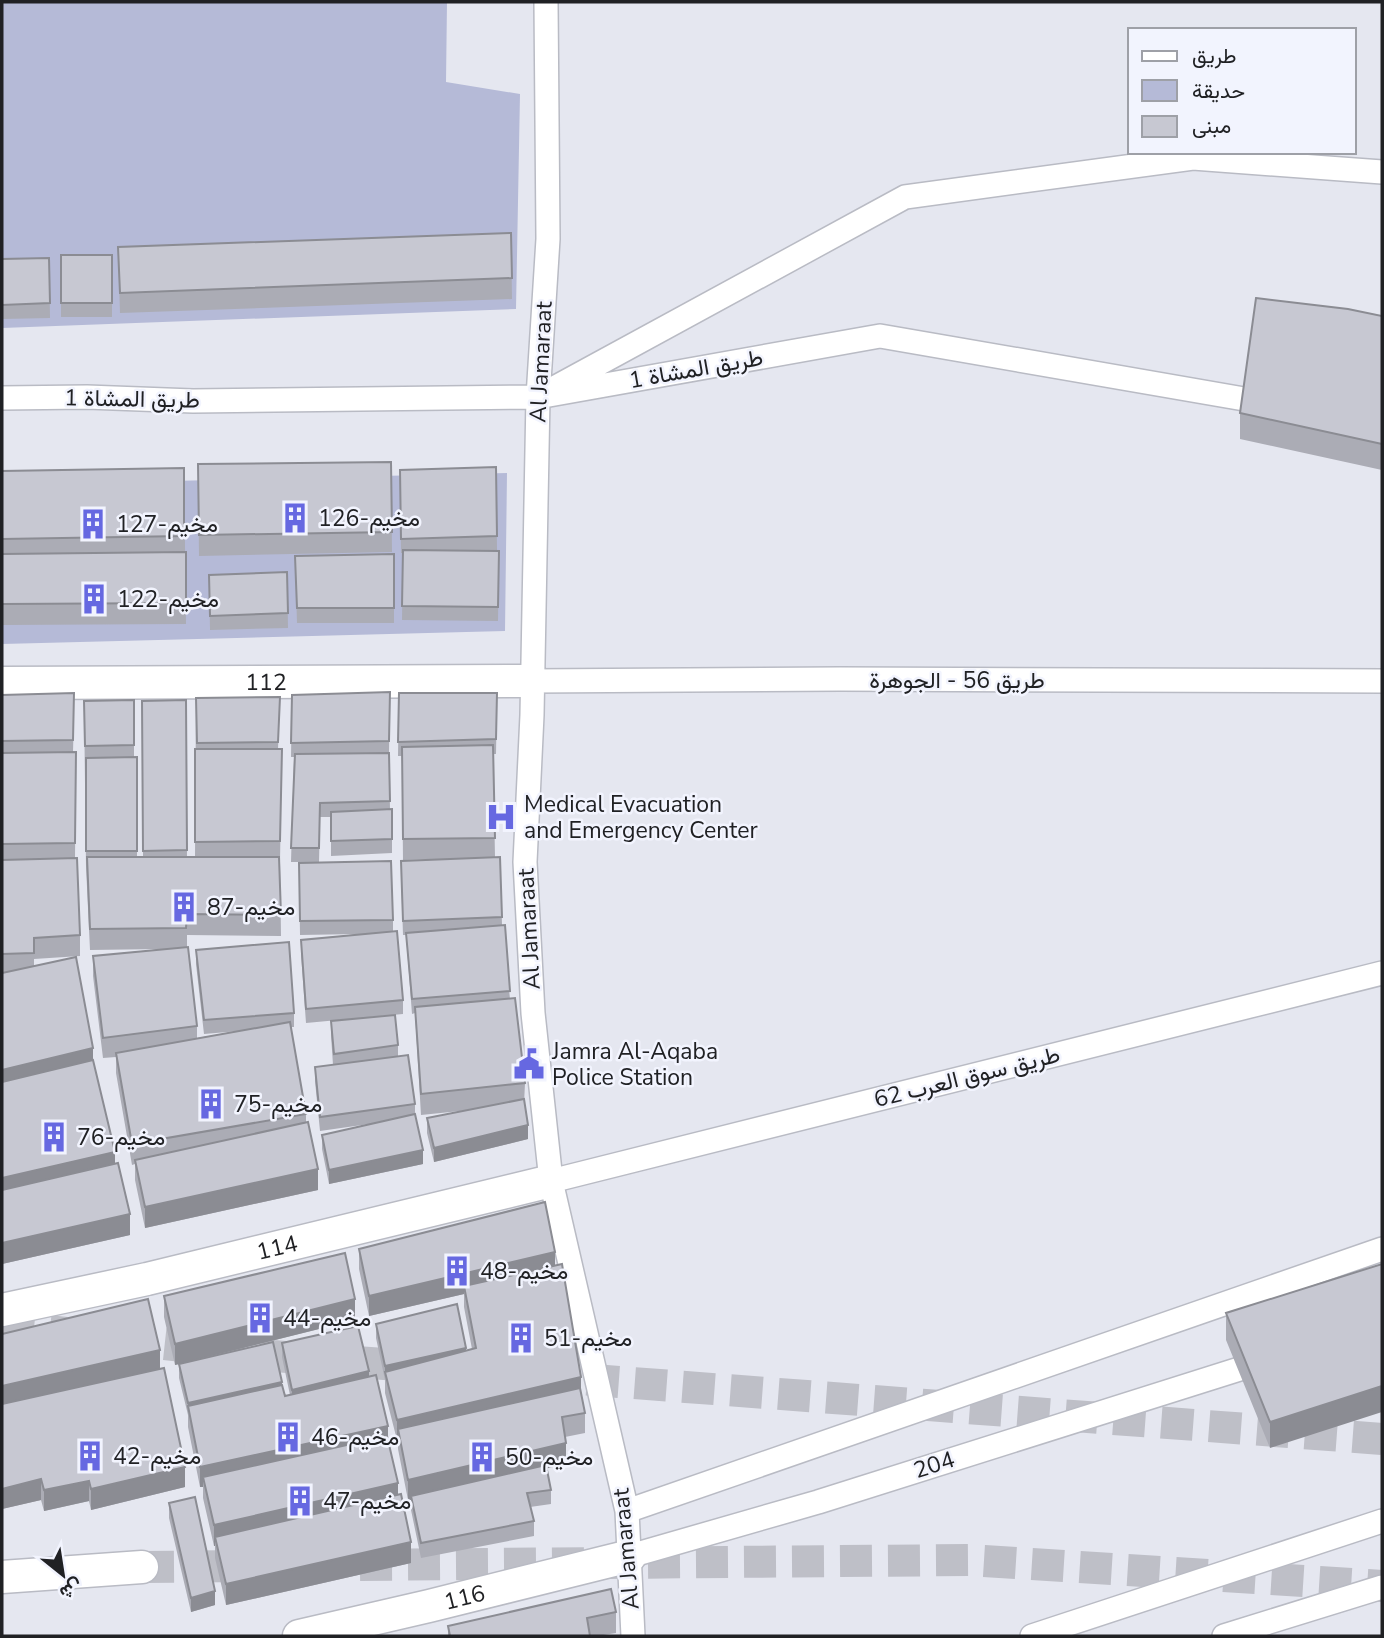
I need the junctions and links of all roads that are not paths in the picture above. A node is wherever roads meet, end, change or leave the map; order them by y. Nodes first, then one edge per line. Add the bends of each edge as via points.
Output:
1 (546, 2) edge
2 (1382, 172) edge
3 (538, 397) junction
4 (2, 398) edge
5 (1293, 408) edge
6 (533, 681) junction
7 (1382, 681) edge
8 (2, 683) edge
9 (1382, 972) edge
10 (551, 1181) junction
11 (1382, 1249) edge
12 (2, 1310) edge
13 (1290, 1354) edge
14 (627, 1511) junction
15 (1382, 1521) edge
16 (630, 1556) junction
17 (142, 1567) tunnel mouth
18 (2, 1577) edge
19 (1382, 1587) edge
20 (299, 1636) edge
21 (633, 1636) edge
22 (1032, 1636) edge
23 (1224, 1636) edge

1 - 3 street, Al Jamaraat via 548,239
2 - 3 street via 1193,158 905,197
3 - 4 street, طريق المشاة 1
3 - 5 street, طريق المشاة 1 via 880,336
3 - 6 street, Al Jamaraat
6 - 7 street, طريق 56 - الجوهرة
6 - 8 street, 112
6 - 10 street, Al Jamaraat via 525,862 533,1013
9 - 10 street, طريق سوق العرب 62
10 - 12 street, 114
10 - 14 street, Al Jamaraat
11 - 14 street
13 - 16 street, 204
14 - 16 street, Al Jamaraat
15 - 22 street
16 - 20 street, 116
16 - 21 street, Al Jamaraat
17 - 18 street
19 - 23 street

